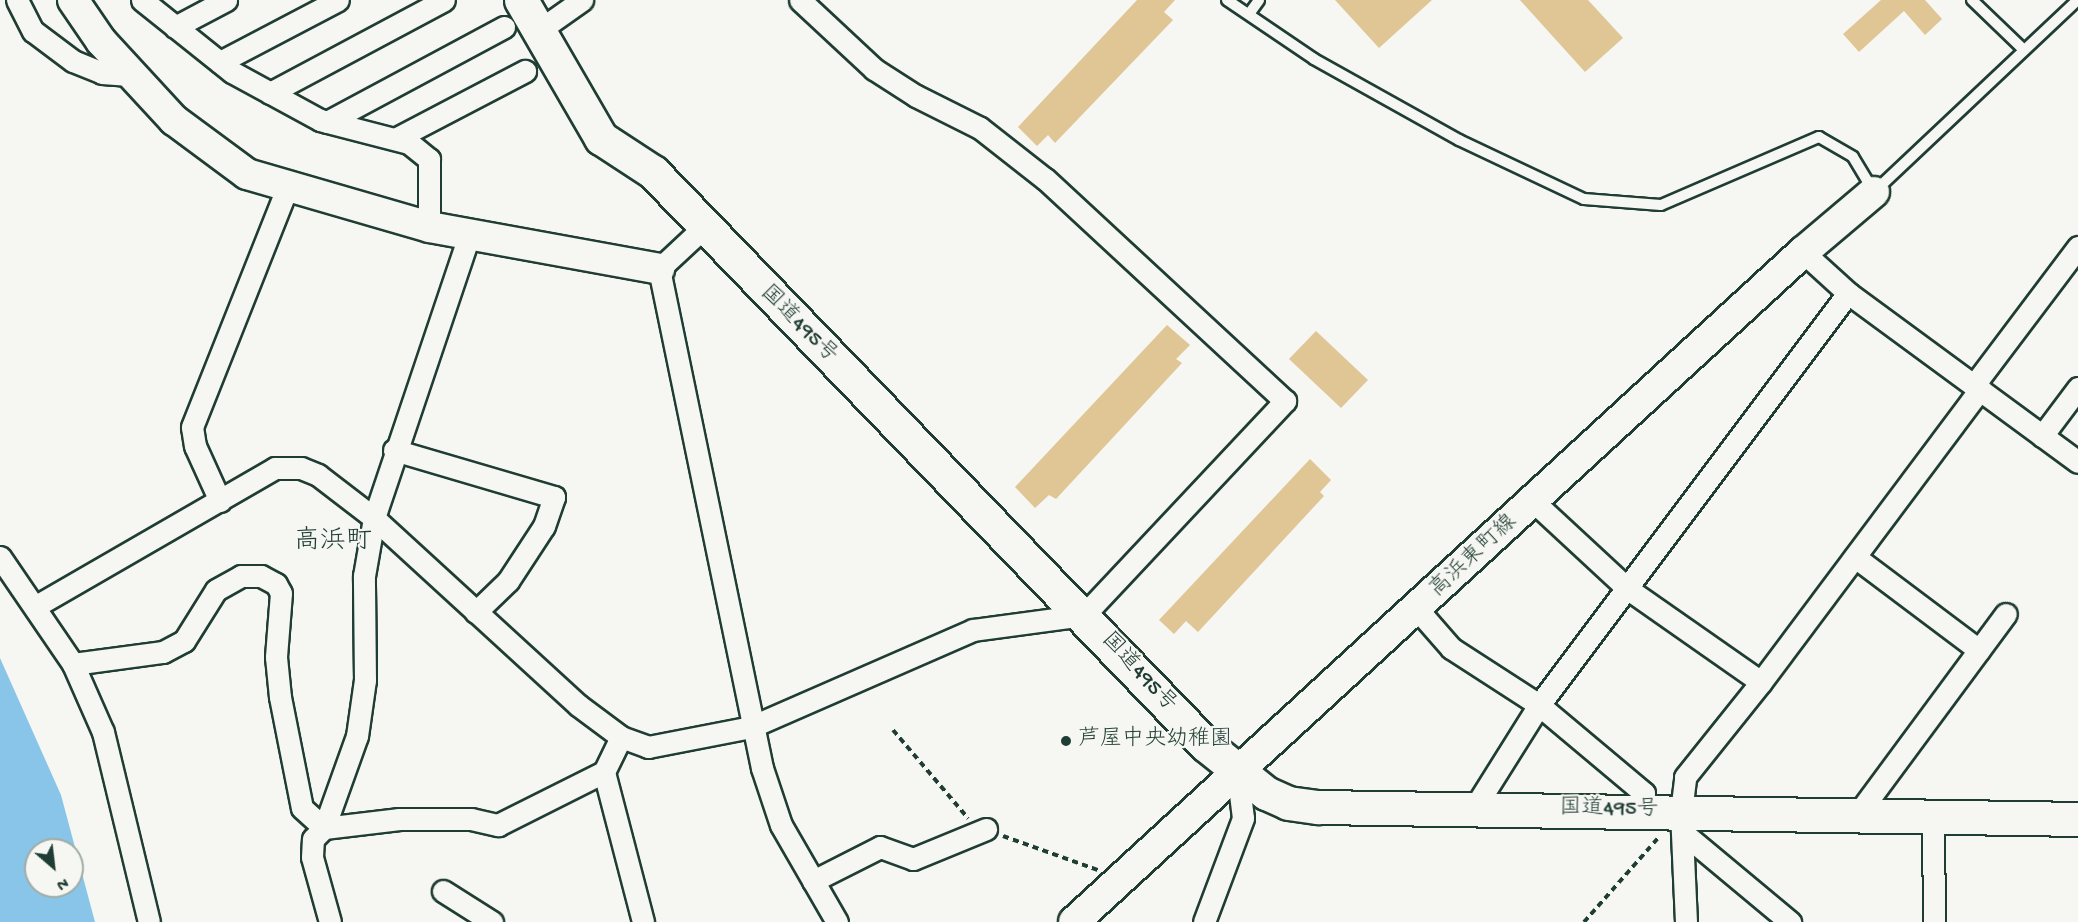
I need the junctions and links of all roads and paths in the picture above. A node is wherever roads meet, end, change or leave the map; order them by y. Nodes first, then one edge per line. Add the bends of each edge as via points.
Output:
1 (17, 0) edge
2 (73, 0) edge
3 (142, 0) edge
4 (226, 0) edge
5 (338, 0) edge
6 (444, 0) edge
7 (582, 0) edge
8 (800, 0) edge
9 (1227, 0) edge
10 (1259, 0) edge
11 (1972, 0) edge
12 (2078, 0) edge
13 (512, 13) edge
14 (1249, 14) junction
15 (175, 27) junction
16 (538, 31) junction
17 (2024, 50) junction
18 (220, 62) junction
19 (525, 71) dead end
20 (133, 75) junction
21 (270, 93) junction
22 (327, 122) junction
23 (394, 139) junction
24 (287, 188) junction
25 (1874, 192) junction
26 (429, 227) junction
27 (703, 228) junction
28 (469, 236) junction
29 (2078, 247) edge
30 (1803, 252) junction
31 (659, 269) junction
32 (1848, 293) junction
33 (1977, 387) junction
34 (2078, 388) edge
35 (2042, 436) junction
36 (394, 450) junction
37 (2078, 462) edge
38 (220, 501) junction
39 (1534, 502) junction
40 (374, 518) junction
41 (0, 557) edge
42 (1855, 557) junction
43 (1628, 589) junction
44 (36, 606) junction
45 (1417, 609) junction
46 (476, 612) junction
47 (2006, 614) dead end
48 (1084, 615) junction
49 (1979, 650) junction
50 (73, 664) junction
51 (1761, 682) junction
52 (1539, 705) junction
53 (751, 728) junction
54 (621, 737) junction
55 (1237, 770) junction
56 (604, 772) junction
57 (1475, 807) junction
58 (1643, 811) junction
59 (1857, 815) junction
60 (1933, 816) junction
61 (2078, 819) edge
62 (1682, 822) junction
63 (324, 828) junction
64 (986, 829) dead end
65 (813, 881) junction
66 (443, 891) dead end
67 (149, 922) edge
68 (330, 922) edge
69 (492, 922) edge
70 (643, 922) edge
71 (837, 922) edge
72 (1074, 922) edge
73 (1204, 922) edge
74 (1584, 922) edge
75 (1686, 922) edge
76 (1790, 922) edge
77 (1934, 922) edge

1 - 20 street via 33,31 73,61 102,73
2 - 20 main road via 101,41
3 - 15 street
4 - 15 street
5 - 18 street
6 - 21 street
7 - 16 street
8 - 48 street via 874,69 916,96 980,128 1045,179 1285,401
9 - 14 lane
10 - 14 lane
11 - 17 lane
12 - 17 lane
13 - 16 highway, 国道495号
13 - 22 street
14 - 25 lane via 1314,59 1459,140 1584,199 1661,205 1819,137 1853,157
15 - 18 street
16 - 27 highway, 国道495号 via 601,138 653,172
17 - 25 lane
18 - 21 street
19 - 23 street
20 - 24 main road via 174,120 247,174
21 - 22 street
22 - 23 street
23 - 26 street via 409,143 429,159
24 - 26 main road
24 - 38 street via 192,427 195,446
25 - 30 main road, 高浜東町線
26 - 28 main road
27 - 31 street
27 - 48 highway, 国道495号
28 - 31 main road
28 - 36 street
29 - 33 street
30 - 32 street
30 - 39 main road, 高浜東町線
31 - 53 street
32 - 33 street
32 - 43 street
33 - 35 street
33 - 42 street
34 - 35 street
35 - 37 street
36 - 40 street
36 - 46 street via 554,497 544,526 508,581
38 - 40 street via 274,468 301,468 318,475
38 - 44 street
39 - 43 street
39 - 45 main road, 高浜東町線
40 - 46 street
40 - 63 street via 364,576 365,680 357,736
41 - 44 street
42 - 49 street
42 - 51 street
43 - 51 street
43 - 52 street
44 - 50 street
45 - 52 street via 1451,648
45 - 55 main road, 高浜東町線
46 - 54 street via 578,705
47 - 49 street
48 - 53 street via 973,630
48 - 55 highway, 国道495号 via 1206,745
49 - 59 street
50 - 63 street via 163,652 184,641 216,590 242,576 261,576 276,584 281,593 276,657 280,697 302,808
50 - 67 street via 103,732
51 - 62 street via 1685,777
52 - 57 street
52 - 58 street via 1644,794
53 - 54 street via 664,746 648,747
53 - 65 street via 781,825
54 - 56 street
55 - 57 highway, 国道495号 via 1266,793 1288,803
55 - 72 main road, 高浜東町線
55 - 73 street via 1243,818
56 - 63 street via 498,825 471,819 399,819
56 - 70 street
57 - 58 highway, 国道495号
58 - 62 highway, 国道495号
59 - 60 highway, 国道495号
59 - 62 highway, 国道495号
60 - 61 highway, 国道495号
60 - 77 street
62 - 74 path
62 - 75 street
62 - 76 street
63 - 68 street via 313,838 312,857
64 - 65 street via 913,859 880,847
65 - 71 street
66 - 69 street

